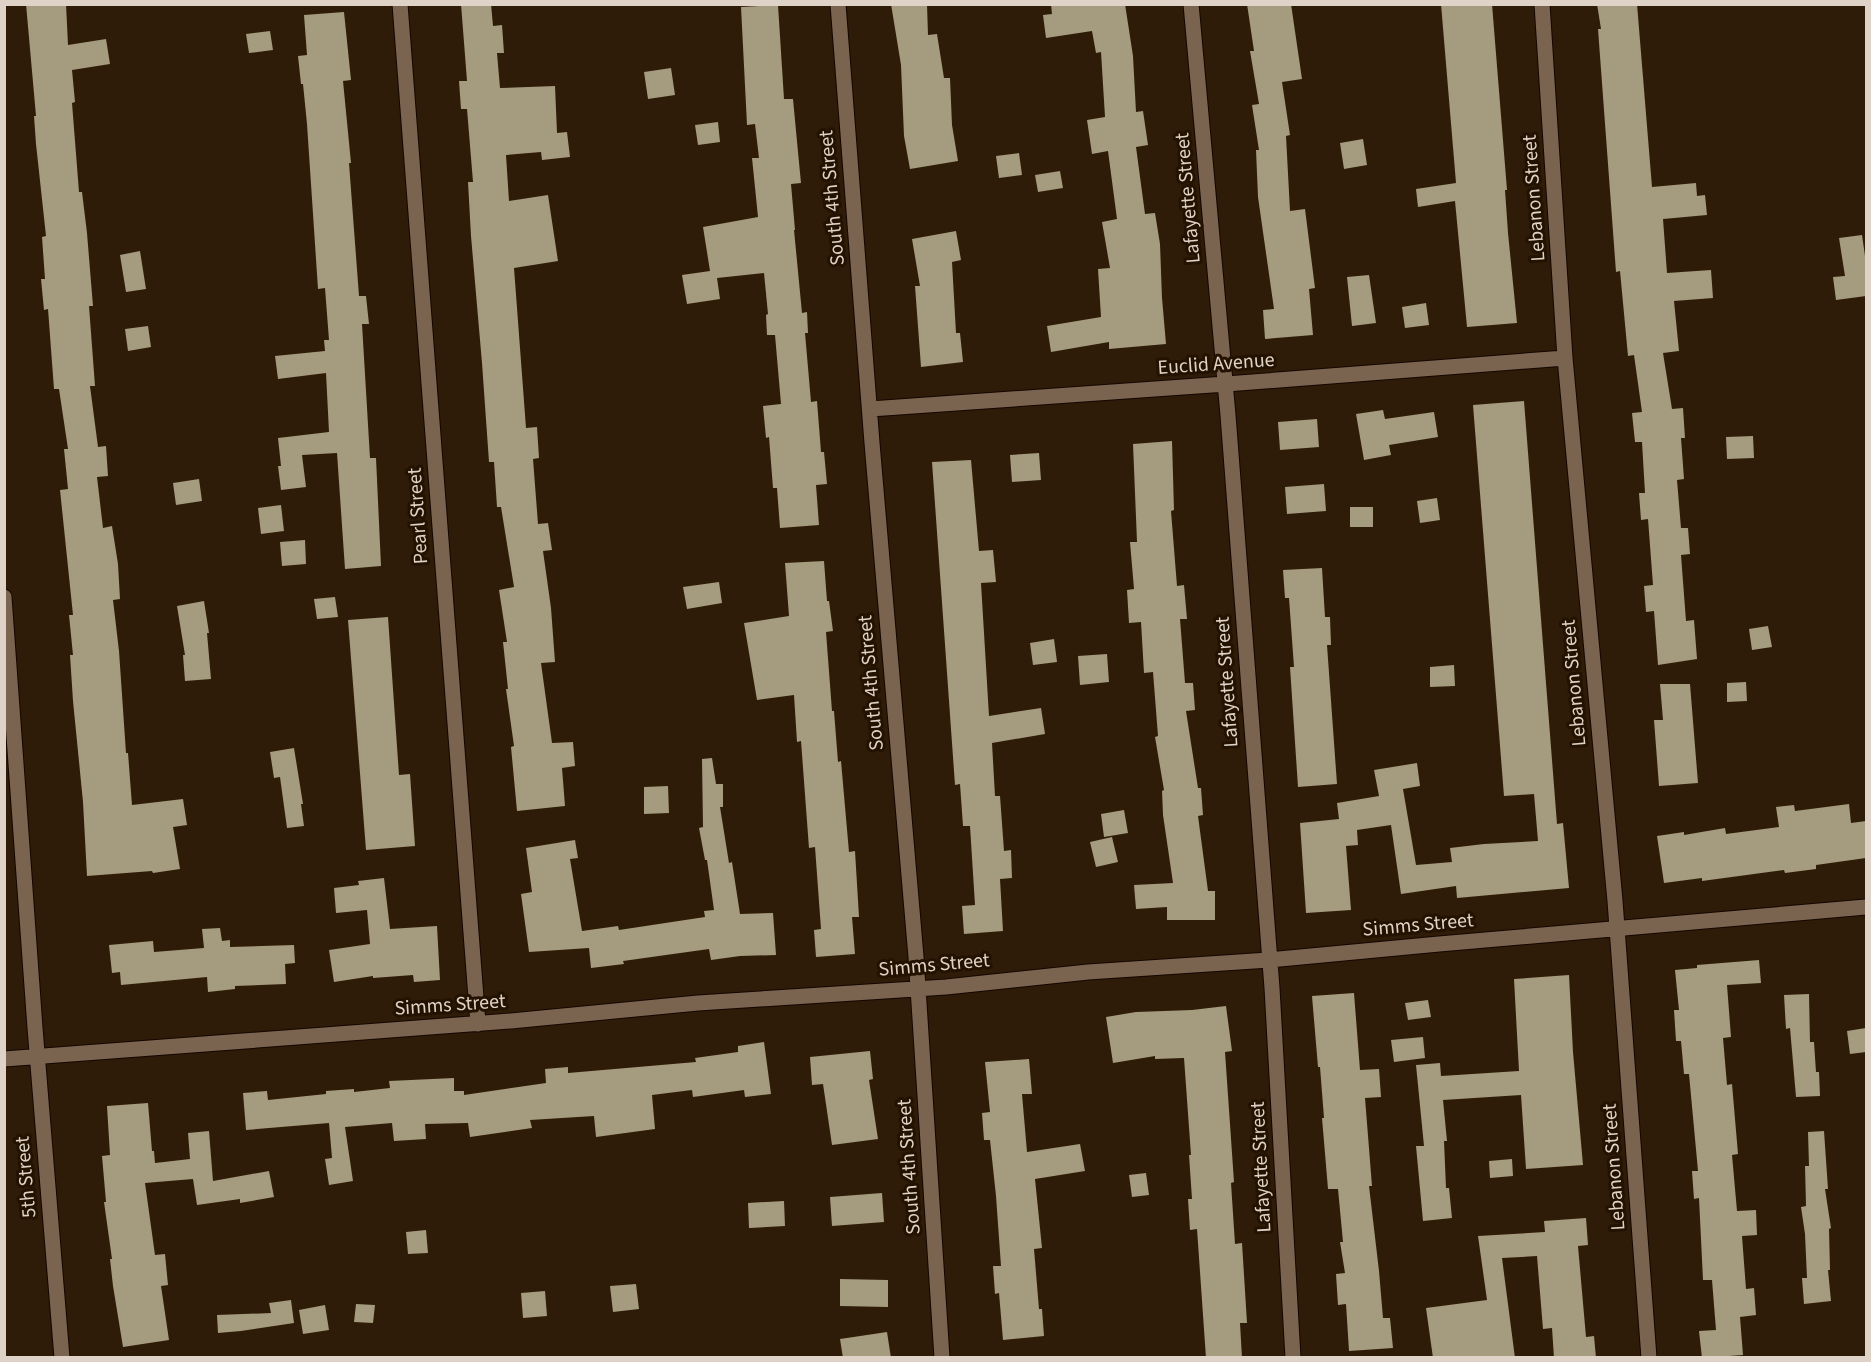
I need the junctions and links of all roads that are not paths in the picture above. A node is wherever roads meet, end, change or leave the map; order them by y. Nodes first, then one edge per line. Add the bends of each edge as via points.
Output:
1 (400, 4) edge
2 (838, 4) edge
3 (1191, 4) edge
4 (1542, 4) edge
5 (1565, 358) junction
6 (1226, 384) junction
7 (870, 409) junction
8 (4, 597) edge
9 (1866, 908) edge
10 (1617, 930) junction
11 (1269, 960) junction
12 (918, 988) junction
13 (478, 1024) junction
14 (37, 1057) junction
15 (4, 1059) edge
16 (62, 1358) edge
17 (942, 1358) edge
18 (1293, 1358) edge
19 (1649, 1358) edge

1 - 13 street, Pearl Street
2 - 7 street, South 4th Street
3 - 6 street, Lafayette Street
4 - 5 street, Lebanon Street
5 - 6 street, Euclid Avenue
5 - 10 street, Lebanon Street
6 - 7 street, Euclid Avenue
6 - 11 street, Lafayette Street
7 - 12 street, South 4th Street
8 - 14 street, 5th Street
9 - 10 street, Simms Street
10 - 11 street, Simms Street
10 - 19 street, Lebanon Street
11 - 12 street, Simms Street
11 - 18 street, Lafayette Street
12 - 13 street, Simms Street
12 - 17 street, South 4th Street
13 - 14 street, Simms Street
14 - 15 street, Simms Street
14 - 16 street, 5th Street

